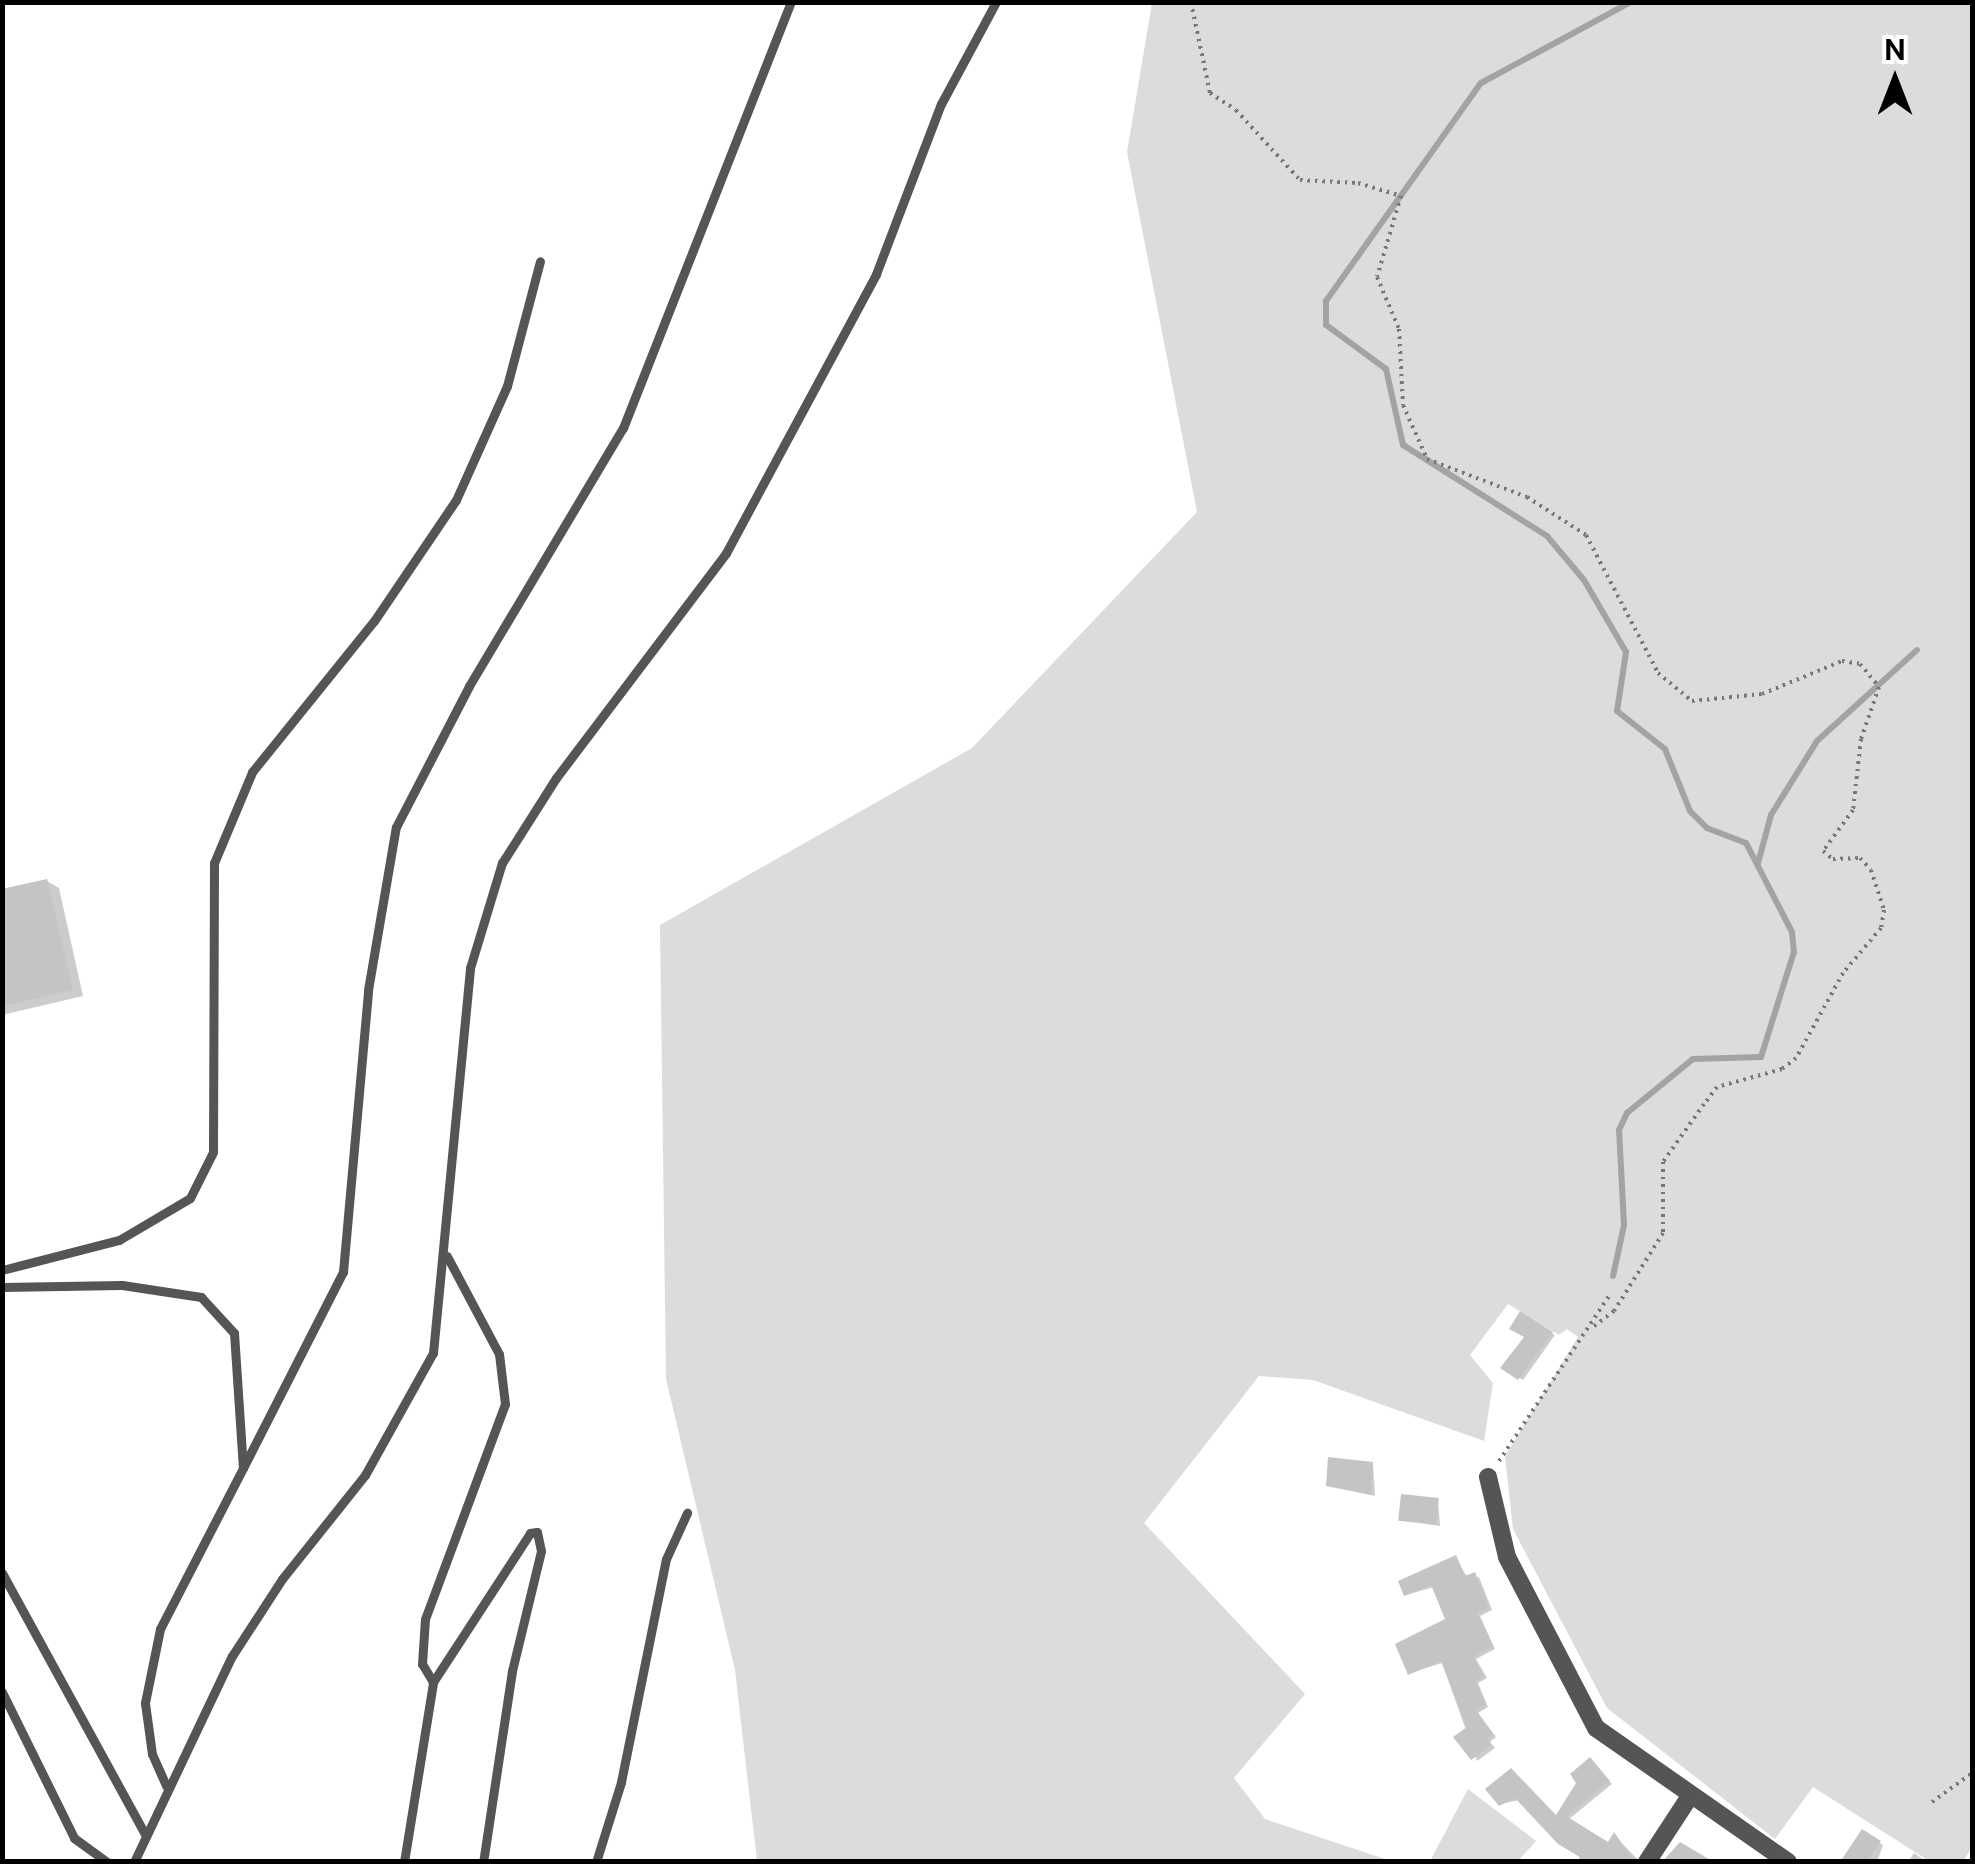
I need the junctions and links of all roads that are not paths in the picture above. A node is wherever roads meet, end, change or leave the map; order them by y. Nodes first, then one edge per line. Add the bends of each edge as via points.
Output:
1 (792, 2) edge
2 (996, 2) edge
3 (540, 261) dead end
4 (447, 1255) junction
5 (2, 1270) edge
6 (2, 1287) edge
7 (243, 1468) junction
8 (1488, 1477) road end
9 (686, 1513) dead end
10 (2, 1574) edge
11 (432, 1682) junction
12 (2, 1692) edge
13 (166, 1786) junction
14 (1690, 1796) junction
15 (146, 1834) junction
16 (107, 1862) edge
17 (134, 1862) edge
18 (404, 1862) edge
19 (483, 1862) edge
20 (596, 1862) edge
21 (1647, 1862) edge
22 (1788, 1862) edge

1 - 7 lane via 623,428 468,686 396,827 368,990 343,1272
2 - 4 lane via 941,104 876,274 726,553 556,778 502,863 470,968
3 - 5 lane via 507,386 456,500 374,621 252,772 214,862 214,1152 190,1198 119,1240
4 - 11 lane via 500,1354 505,1404 425,1619 422,1664
4 - 13 lane via 433,1353 394,1430 232,1656
6 - 7 lane via 122,1285 201,1297 234,1333
7 - 13 lane via 160,1629 145,1703 152,1754
8 - 14 street via 1507,1557 1578,1701 1611,1742
9 - 20 lane via 666,1560 622,1782
10 - 15 lane
11 - 18 lane
11 - 19 lane via 530,1533 537,1532 541,1551 512,1671
12 - 16 lane via 74,1838
13 - 15 lane
14 - 21 street
14 - 22 street
15 - 17 lane

